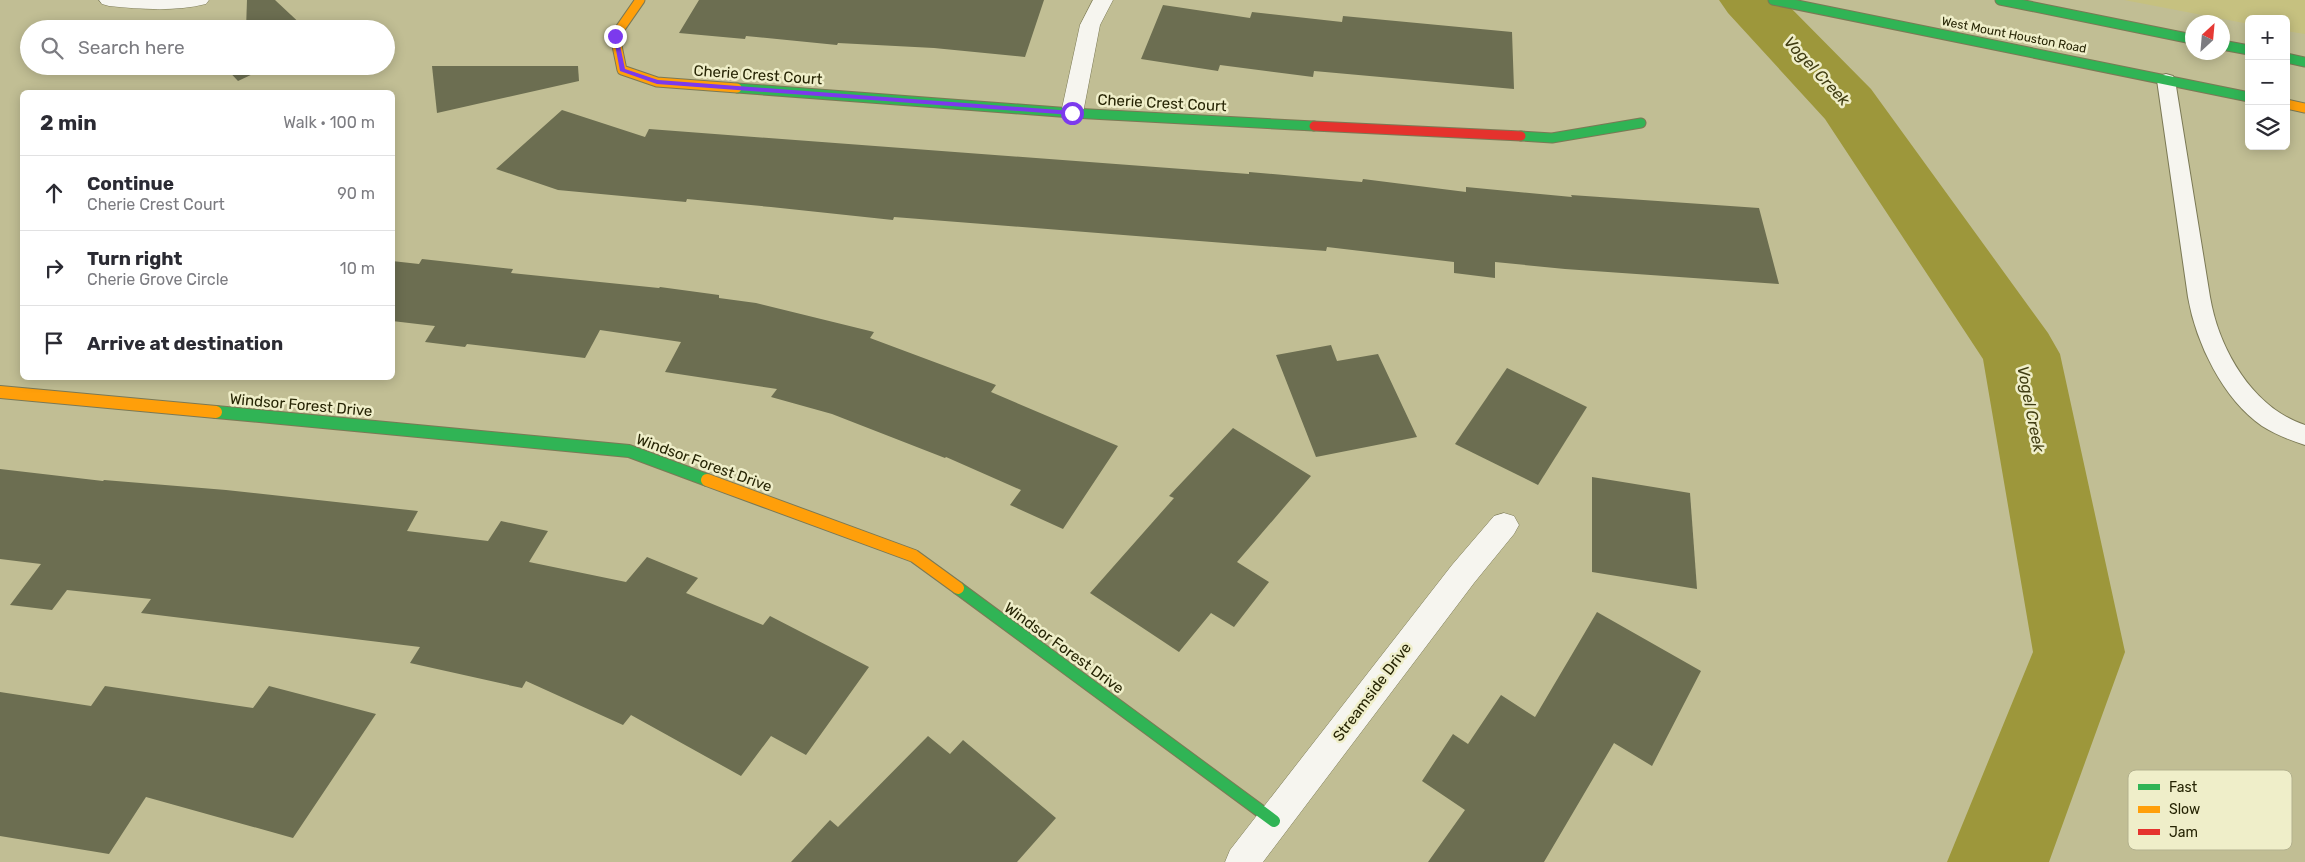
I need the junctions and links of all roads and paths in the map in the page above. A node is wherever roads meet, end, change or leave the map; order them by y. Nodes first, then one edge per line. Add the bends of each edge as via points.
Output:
1 (109, 0) edge
2 (199, 0) edge
3 (640, 0) edge
4 (1103, 0) edge
5 (1773, 0) edge
6 (2000, 0) edge
7 (2185, 38) edge
8 (2230, 46) edge
9 (2245, 49) edge
10 (2290, 59) edge
11 (2305, 62) edge
12 (2166, 80) junction
13 (2245, 96) edge
14 (2290, 105) edge
15 (2305, 108) edge
16 (1072, 113) junction
17 (1641, 123) dead end
18 (0, 392) edge
19 (2305, 435) edge
20 (1504, 525) dead end
21 (1274, 821) junction
22 (1242, 862) edge

1 - 2 street via 157,4
3 - 16 street, Cherie Crest Court via 615,36 622,70 657,82
4 - 16 street via 1090,25
5 - 12 street, West Mount Houston Road
6 - 7 street
8 - 9 street
10 - 11 street
12 - 13 street, West Mount Houston Road
12 - 19 lane via 2204,322 2229,376 2248,399 2266,415
14 - 15 street
16 - 17 street, Cherie Crest Court via 1552,138
18 - 21 street, Windsor Forest Drive via 629,451 914,556
20 - 21 street, Streamside Drive
21 - 22 street, Streamside Drive

